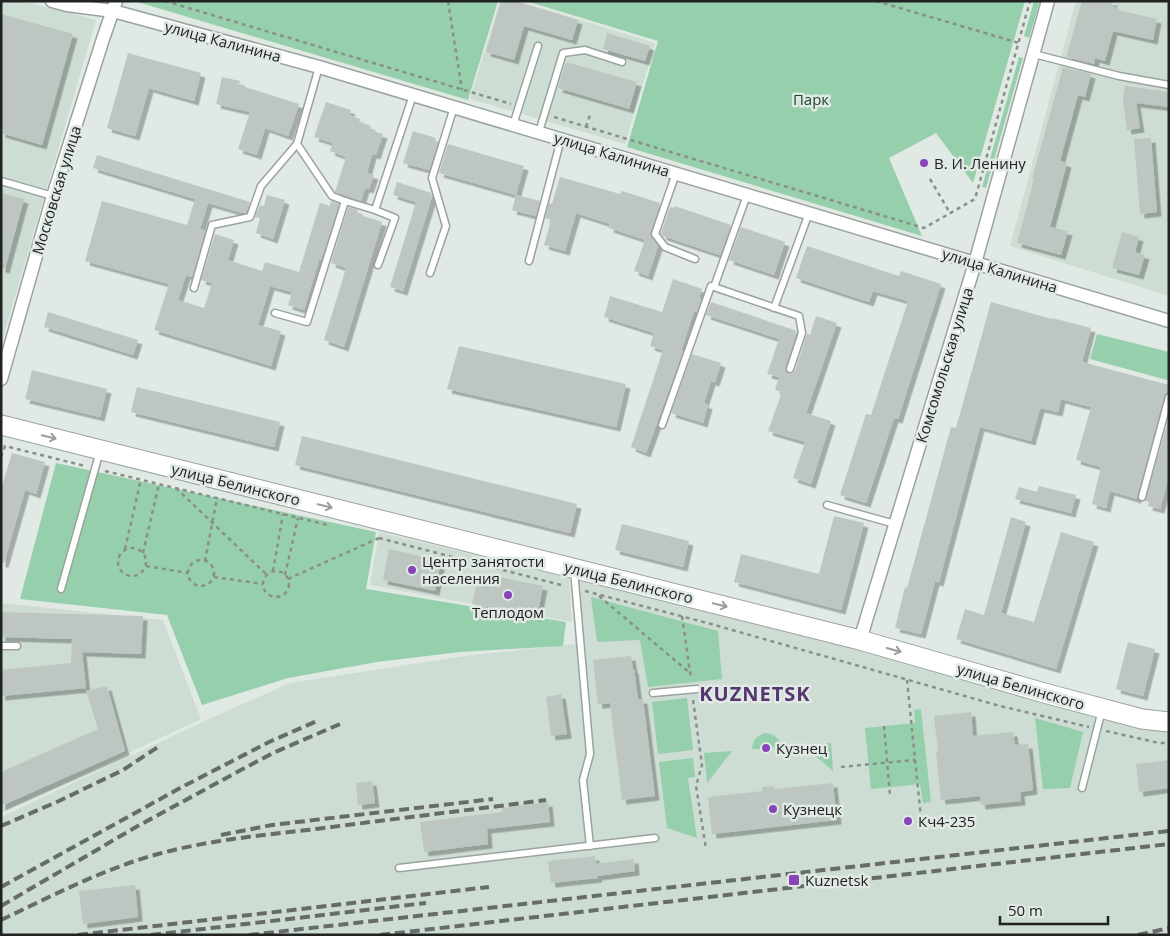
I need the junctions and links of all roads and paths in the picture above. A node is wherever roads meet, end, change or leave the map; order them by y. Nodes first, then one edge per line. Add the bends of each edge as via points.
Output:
1 (52, 1) edge
2 (165, 1) edge
3 (448, 1) edge
4 (876, 1) edge
5 (1030, 1) edge
6 (1048, 1) edge
7 (115, 6) edge
8 (1018, 43) junction
9 (538, 46) dead end
10 (1034, 54) junction
11 (622, 62) dead end
12 (319, 67) junction
13 (1169, 85) edge
14 (462, 90) junction
15 (414, 95) junction
16 (454, 107) junction
17 (519, 107) junction
18 (591, 112) dead end
19 (544, 114) junction
20 (513, 124) junction
21 (586, 127) junction
22 (539, 132) junction
23 (561, 139) junction
24 (297, 144) junction
25 (676, 173) junction
26 (930, 179) dead end
27 (1, 180) edge
28 (747, 195) junction
29 (53, 196) junction
30 (345, 202) junction
31 (374, 210) junction
32 (808, 213) junction
33 (950, 213) junction
34 (695, 260) dead end
35 (529, 261) dead end
36 (975, 263) junction
37 (378, 265) dead end
38 (430, 274) dead end
39 (714, 287) junction
40 (194, 288) dead end
41 (774, 308) junction
42 (276, 313) dead end
43 (1169, 321) edge
44 (790, 369) dead end
45 (1, 379) edge
46 (1169, 397) edge
47 (1, 425) edge
48 (662, 425) dead end
49 (101, 450) junction
50 (141, 479) dead end
51 (159, 484) dead end
52 (174, 488) dead end
53 (1142, 497) dead end
54 (218, 498) dead end
55 (828, 505) dead end
56 (282, 514) dead end
57 (298, 518) dead end
58 (213, 524) junction
59 (895, 524) junction
60 (379, 538) dead end
61 (125, 549) junction
62 (144, 553) junction
63 (205, 561) junction
64 (146, 566) junction
65 (574, 569) junction
66 (273, 571) junction
67 (188, 573) junction
68 (267, 575) junction
69 (285, 575) junction
70 (214, 577) junction
71 (288, 579) junction
72 (263, 584) junction
73 (61, 589) dead end
74 (598, 595) dead end
75 (682, 616) dead end
76 (860, 640) junction
77 (1, 646) edge
78 (17, 646) dead end
79 (690, 673) junction
80 (908, 680) dead end
81 (695, 689) junction
82 (653, 693) dead end
83 (1102, 708) junction
84 (1169, 722) edge
85 (884, 726) dead end
86 (915, 760) junction
87 (887, 763) junction
88 (841, 767) dead end
89 (1082, 788) dead end
90 (890, 795) dead end
91 (920, 818) dead end
92 (655, 838) dead end
93 (590, 846) junction
94 (706, 849) dead end
95 (399, 868) dead end

1 - 7 street, улица Калинина via 67,5
2 - 14 path
3 - 14 path
4 - 8 path
5 - 8 path
6 - 10 street, Комсомольская улица
7 - 12 street, улица Калинина
7 - 29 street, Московская улица
8 - 33 path via 975,199
9 - 17 lane
10 - 13 lane via 1118,76
10 - 36 street, Комсомольская улица
11 - 19 lane via 585,50 563,53
12 - 15 street, улица Калинина
12 - 24 lane
14 - 17 path
15 - 16 street, улица Калинина
15 - 31 lane
16 - 20 street, улица Калинина
16 - 38 lane via 432,178 446,226
17 - 20 lane
18 - 21 path
19 - 21 path
19 - 22 lane
20 - 22 street, улица Калинина
21 - 33 path via 924,228
22 - 23 street, улица Калинина
23 - 25 street, улица Калинина
23 - 35 lane
24 - 30 lane via 332,196
24 - 40 lane via 260,186 250,217 212,225
25 - 28 street, улица Калинина
25 - 34 lane via 655,234 665,247
26 - 33 path
27 - 29 lane
28 - 32 street, улица Калинина
28 - 39 lane
29 - 45 street, Московская улица
30 - 31 lane
30 - 42 lane via 307,322
31 - 37 lane via 395,218
32 - 36 street, улица Калинина
32 - 41 lane
36 - 43 street, улица Калинина
36 - 59 street, Комсомольская улица
39 - 41 lane
39 - 48 lane via 711,286
41 - 44 lane via 799,316 802,333
46 - 53 lane
47 -> 49 street, улица Белинского
49 -> 65 street, улица Белинского
49 - 73 lane
50 - 61 path
51 - 62 path
52 - 58 path
54 - 58 path
55 - 59 lane
56 - 66 path
57 - 69 path
58 - 63 path
58 - 68 path
59 - 76 street, Комсомольская улица
60 - 71 path
61 - 62 path via 136,548
61 - 64 path via 118,558 119,569 123,573 139,575
62 - 64 path
63 - 67 path via 195,561
63 - 70 path via 213,568
64 - 67 path
65 -> 76 street, улица Белинского
65 - 93 lane via 590,754 583,780
66 - 68 path
66 - 69 path
67 - 70 path via 192,583 202,587
68 - 72 path
69 - 71 path
70 - 72 path
71 - 72 path via 285,594 276,597 266,593
74 - 79 path
75 - 79 path
76 -> 83 street, улица Белинского
77 - 78 lane
79 - 81 path
80 - 86 path
81 - 82 lane
81 - 94 path via 702,765 696,786
83 - 84 street, улица Белинского via 1142,719
83 - 89 lane
85 - 87 path
86 - 87 path
86 - 91 path
87 - 88 path
87 - 90 path
92 - 93 lane
93 - 95 lane

